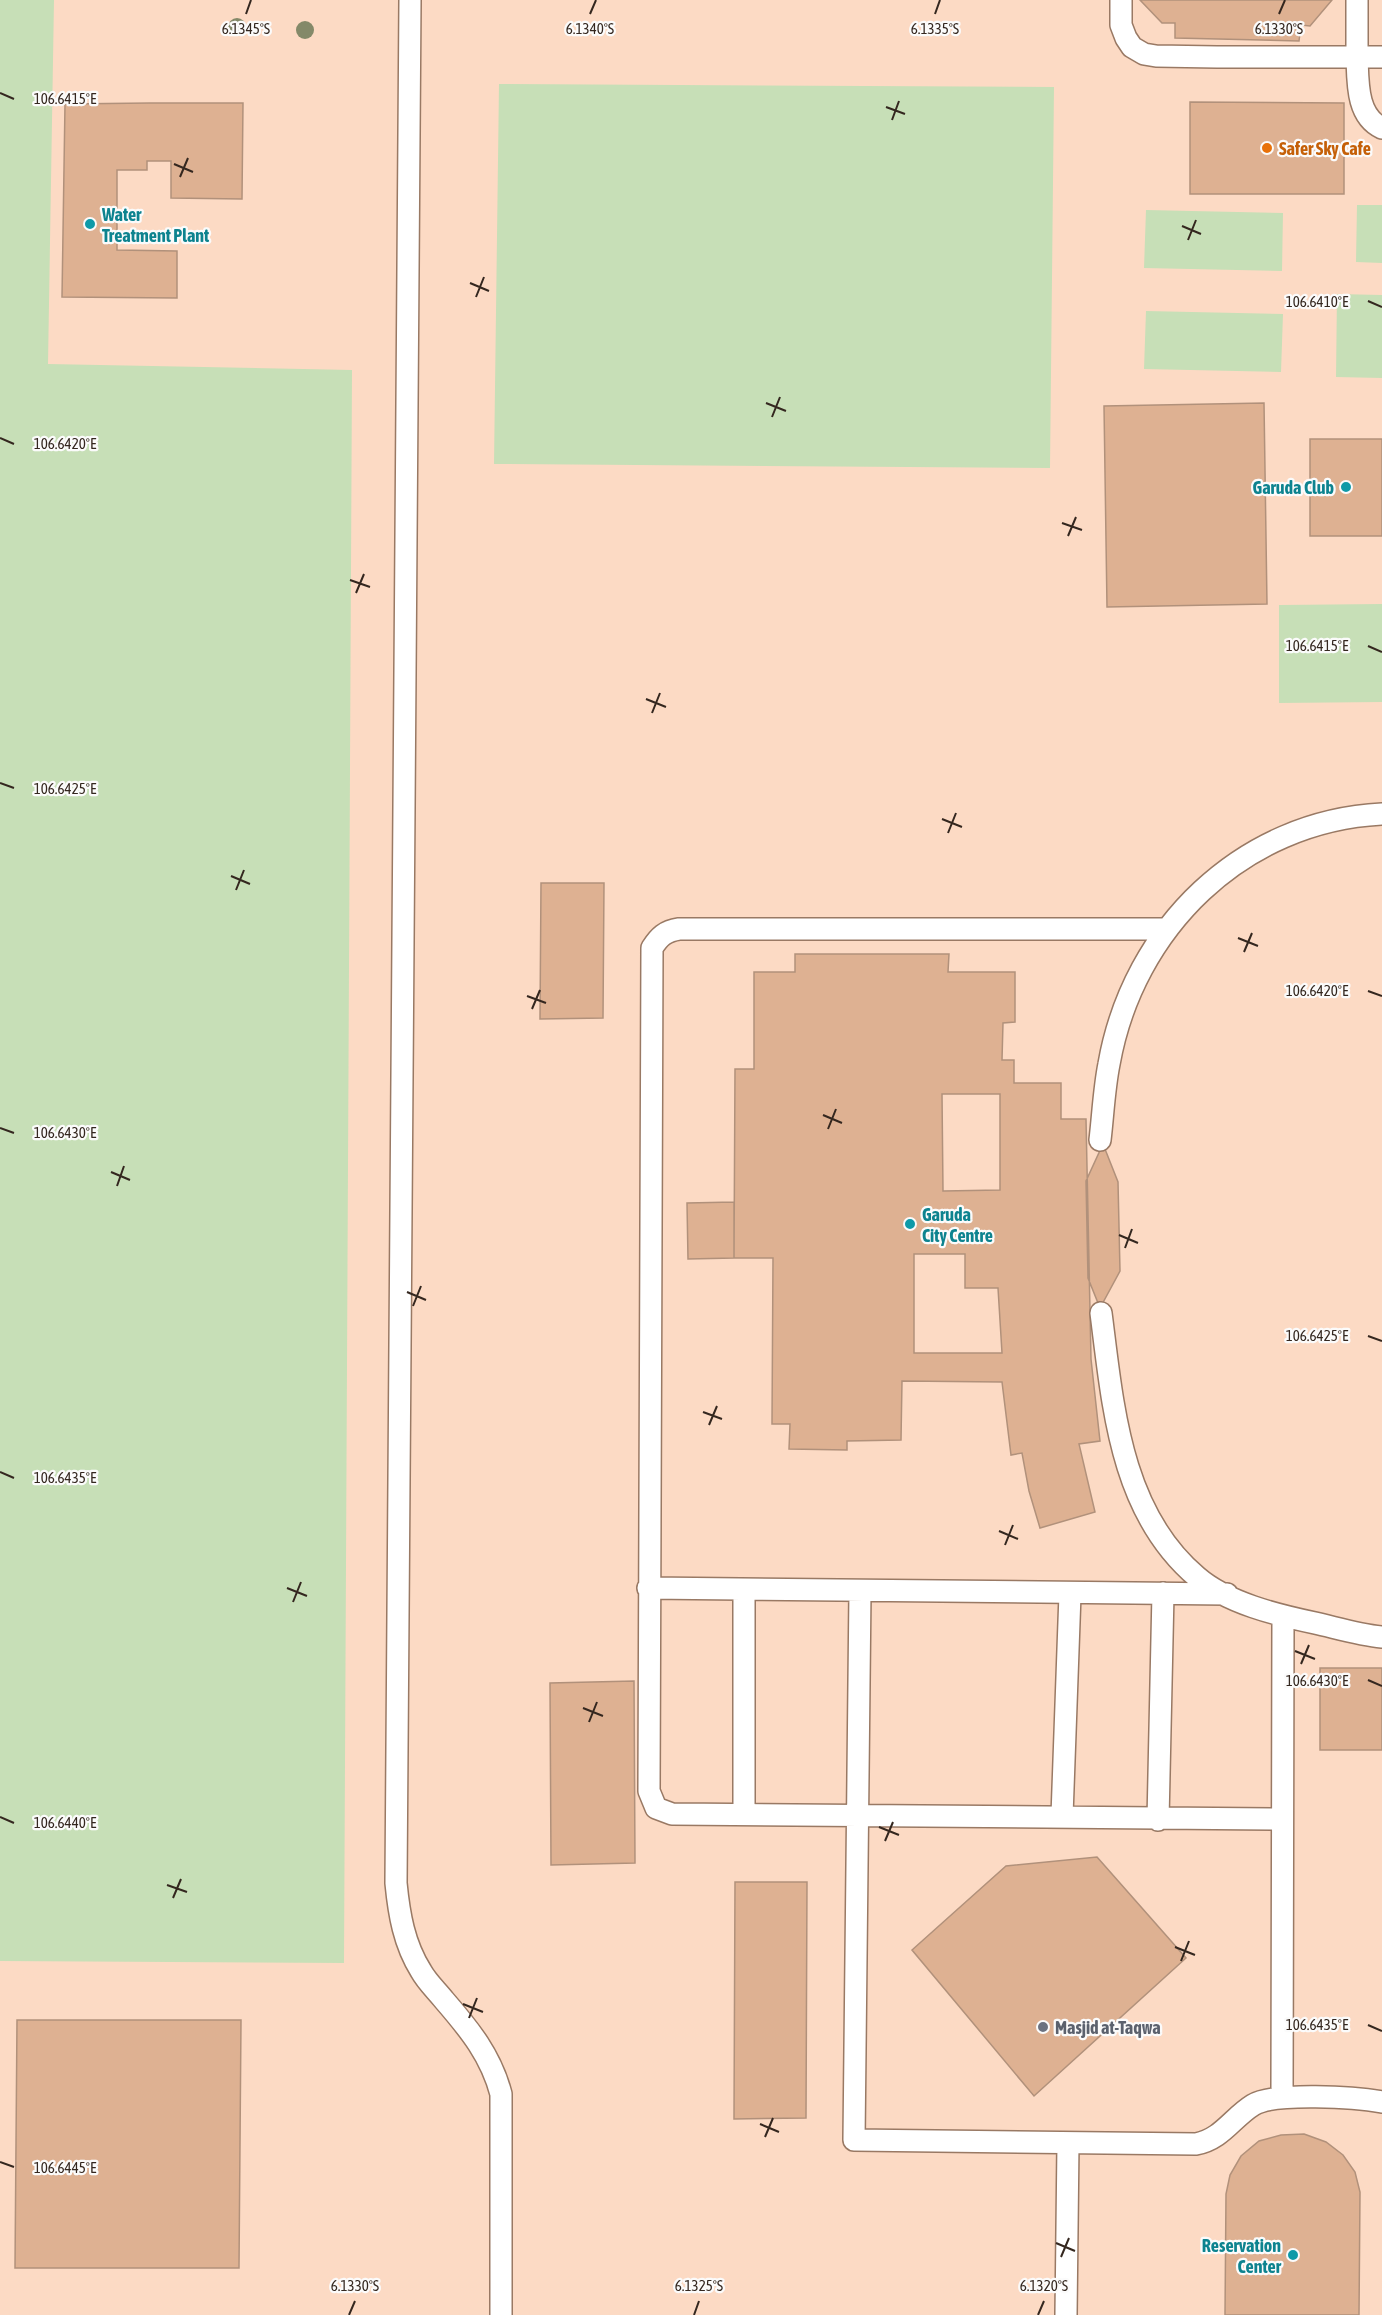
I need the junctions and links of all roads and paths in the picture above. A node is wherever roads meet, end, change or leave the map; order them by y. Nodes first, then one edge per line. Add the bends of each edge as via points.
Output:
1 (410, 0) edge
2 (1122, 0) edge
3 (1357, 0) edge
4 (1357, 57) junction
5 (1382, 57) edge
6 (1382, 128) edge
7 (1382, 814) edge
8 (1165, 929) junction
9 (1100, 1140) dead end
10 (1101, 1313) dead end
11 (648, 1588) junction
12 (744, 1590) junction
13 (860, 1592) junction
14 (1163, 1593) junction
15 (1070, 1594) junction
16 (1227, 1594) junction
17 (1283, 1616) junction
18 (1382, 1637) edge
19 (744, 1813) junction
20 (857, 1815) junction
21 (1062, 1816) junction
22 (1282, 1819) junction
23 (1158, 1820) junction
24 (1282, 2097) junction
25 (1382, 2102) edge
26 (1068, 2143) junction
27 (501, 2315) edge
28 (1066, 2315) edge

1 - 27 lane via 396,1883 398,1908 411,1953 422,1974 476,2037 501,2094
2 - 4 lane via 1121,25 1126,38 1144,54
3 - 4 lane
4 - 5 lane
4 - 6 lane via 1359,94 1365,111
7 - 8 lane via 1327,823 1280,839 1240,860 1204,887
8 - 9 lane via 1125,1006 1109,1063
8 - 11 lane via 679,929 669,930 658,938 651,962
10 - 16 lane via 1112,1400 1124,1457 1140,1499 1171,1550 1198,1578
11 - 12 lane
11 - 19 lane via 651,1800 664,1813
12 - 13 lane
12 - 19 lane
13 - 15 lane
13 - 20 lane
14 - 15 lane
14 - 16 lane
14 - 23 lane
15 - 21 lane
16 - 17 lane via 1258,1610
17 - 18 lane
17 - 22 lane
19 - 20 lane
20 - 21 lane
20 - 26 lane via 854,2140
21 - 23 lane
22 - 23 lane
22 - 24 lane
24 - 25 lane
24 - 26 lane via 1250,2106 1208,2142
26 - 28 lane

